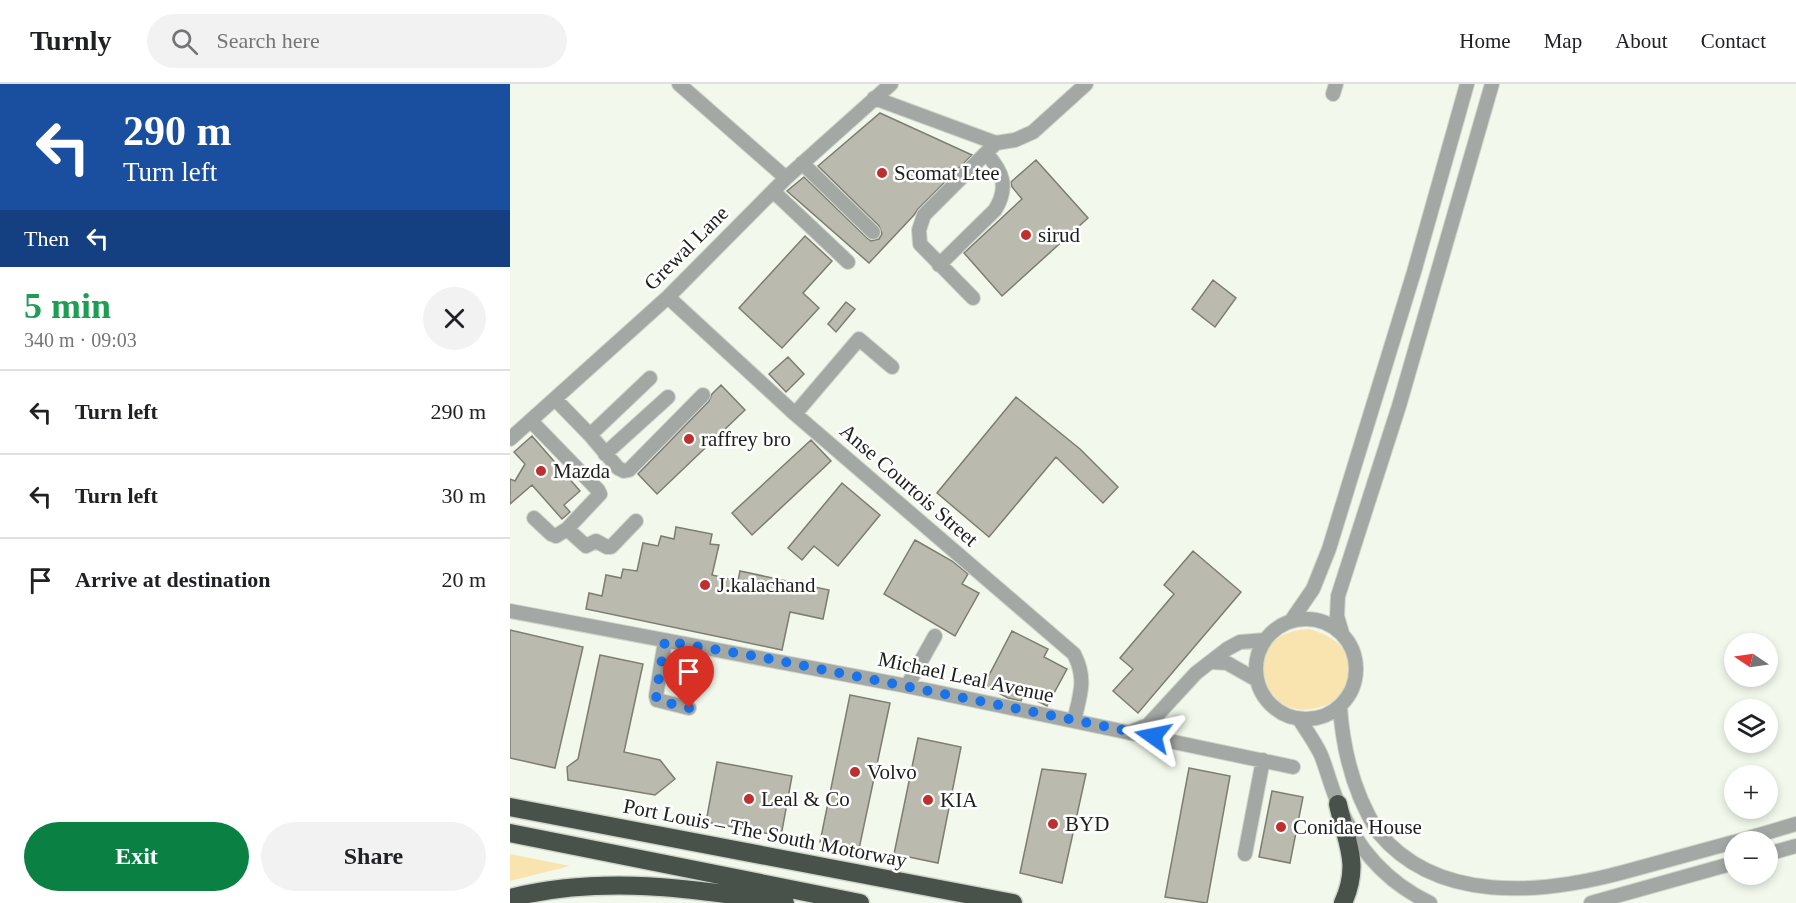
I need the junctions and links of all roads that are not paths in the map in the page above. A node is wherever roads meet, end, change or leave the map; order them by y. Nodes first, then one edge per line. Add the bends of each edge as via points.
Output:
1 (679, 84) edge
2 (891, 84) edge
3 (1086, 84) edge
4 (1467, 84) edge
5 (1492, 84) edge
6 (874, 99) junction
7 (991, 148) junction
8 (802, 163) junction
9 (786, 178) junction
10 (773, 191) junction
11 (873, 232) dead end
12 (848, 262) dead end
13 (939, 265) junction
14 (668, 297) junction
15 (973, 298) dead end
16 (892, 367) dead end
17 (650, 378) dead end
18 (703, 395) dead end
19 (668, 397) dead end
20 (556, 400) junction
21 (795, 414) junction
22 (531, 421) junction
23 (590, 435) junction
24 (510, 440) edge
25 (605, 454) junction
26 (534, 518) dead end
27 (636, 521) dead end
28 (567, 529) junction
29 (510, 611) edge
30 (1291, 621) junction
31 (1342, 633) junction
32 (935, 636) dead end
33 (1265, 640) junction
34 (665, 641) junction
35 (1211, 662) junction
36 (1257, 680) junction
37 (907, 686) junction
38 (1340, 707) junction
39 (689, 708) dead end
40 (1299, 719) junction
41 (1074, 721) junction
42 (1131, 732) junction
43 (1263, 760) junction
44 (1293, 766) dead end
45 (1338, 804) junction
46 (510, 807) edge
47 (1796, 824) edge
48 (1772, 831) edge
49 (510, 833) edge
50 (510, 844) edge
51 (1724, 845) edge
52 (1796, 846) edge
53 (1778, 851) edge
54 (1245, 854) dead end
55 (1724, 866) edge
56 (714, 873) junction
57 (510, 898) edge
58 (785, 903) edge
59 (860, 903) edge
60 (1012, 903) edge
61 (1343, 903) edge
62 (1430, 903) edge
63 (1591, 903) edge

1 - 9 street
2 - 6 street, Grewal Lane
3 - 7 street via 1033,132
4 - 30 street via 1329,549 1313,589
5 - 31 street via 1399,406 1338,597 1337,616
6 - 7 street
6 - 8 street, Grewal Lane
7 - 13 street via 1003,182 1001,199 995,210
7 - 13 street via 924,215 920,244
8 - 9 street, Grewal Lane
8 - 11 street
9 - 10 street, Grewal Lane
10 - 12 street
10 - 14 street, Grewal Lane
13 - 15 street
14 - 20 street, Grewal Lane
14 - 21 street, Anse Courtois Street
16 - 21 street via 859,339
17 - 23 street
18 - 25 street via 629,470 618,468
19 - 25 street
20 - 22 street, Grewal Lane
20 - 23 street
21 - 41 street, Anse Courtois Street via 1074,654 1082,670
22 - 24 street, Grewal Lane
22 - 28 street via 600,495
23 - 25 street
26 - 28 street via 556,536
27 - 28 street via 611,547 596,541 586,546
29 - 34 street, Michael Leal Avenue
30 - 31 street via 1318,620
30 - 33 street via 1276,628
31 - 38 street via 1355,656 1357,670 1355,684
32 - 37 street
33 - 35 street via 1240,642
33 - 36 street via 1257,660
34 - 37 street, Michael Leal Avenue
34 - 39 street via 657,700
35 - 36 street via 1227,663
35 - 42 street via 1148,725
36 - 40 street via 1261,692 1277,710
37 - 41 street, Michael Leal Avenue
38 - 40 street via 1321,717
38 - 51 street via 1345,755 1368,816 1387,846 1406,863 1447,886 1472,893 1535,893
40 - 45 street via 1320,753
41 - 42 street, Michael Leal Avenue
42 - 43 street, Michael Leal Avenue
43 - 44 street, Michael Leal Avenue
43 - 54 street
45 - 61 highway via 1352,863
45 - 62 street via 1372,861 1408,892
46 - 60 highway, Port Louis – The South Motorway
47 - 48 street
49 - 56 highway
50 - 56 highway via 634,868
52 - 53 street
55 - 63 street
56 - 59 highway
57 - 58 highway via 586,886 635,885

